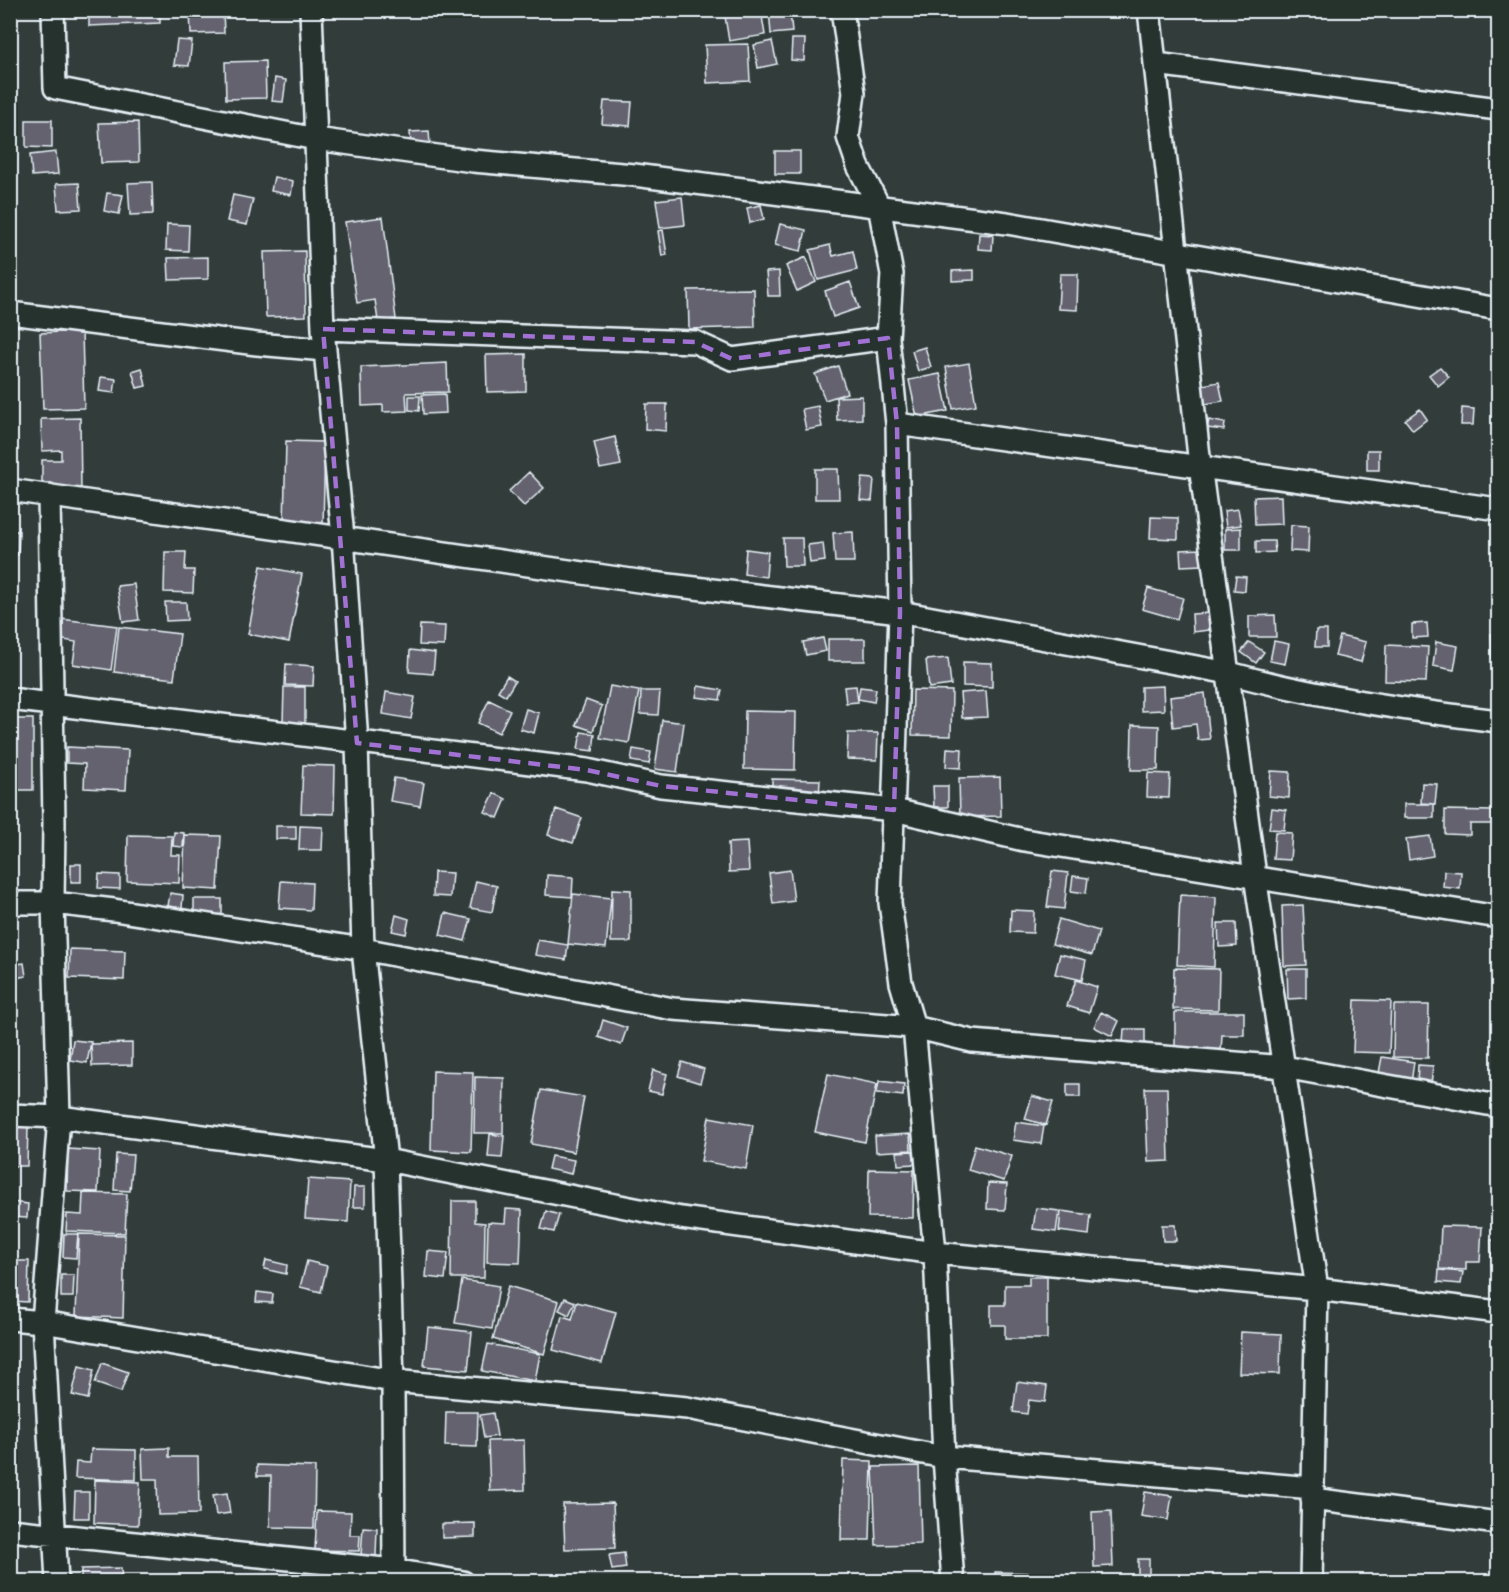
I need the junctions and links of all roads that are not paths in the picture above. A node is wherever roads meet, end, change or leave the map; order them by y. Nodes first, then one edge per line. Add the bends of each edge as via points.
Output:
1 (53, 10) edge
2 (311, 10) edge
3 (842, 10) edge
4 (1149, 10) edge
5 (1156, 64) junction
6 (1498, 109) edge
7 (316, 139) junction
8 (879, 206) junction
9 (1176, 254) junction
10 (1498, 309) edge
11 (10, 314) edge
12 (888, 338) junction
13 (324, 339) junction
14 (897, 424) junction
15 (1200, 465) junction
16 (10, 490) edge
17 (49, 495) junction
18 (1498, 509) edge
19 (343, 537) junction
20 (900, 612) junction
21 (1229, 673) junction
22 (10, 699) edge
23 (50, 706) junction
24 (1498, 721) edge
25 (357, 743) junction
26 (894, 810) junction
27 (1255, 876) junction
28 (10, 903) edge
29 (53, 903) junction
30 (1498, 917) edge
31 (363, 949) junction
32 (914, 1026) junction
33 (1284, 1067) junction
34 (1498, 1106) edge
35 (10, 1115) edge
36 (59, 1117) junction
37 (386, 1160) junction
38 (936, 1252) junction
39 (1317, 1289) junction
40 (1498, 1312) edge
41 (10, 1319) edge
42 (43, 1322) junction
43 (393, 1381) junction
44 (944, 1457) junction
45 (1312, 1493) junction
46 (1498, 1523) edge
47 (10, 1530) edge
48 (53, 1533) junction
49 (394, 1576) edge
50 (57, 1581) edge
51 (463, 1581) edge
52 (953, 1581) edge
53 (1311, 1581) edge

1 - 7 street via 55,88
2 - 7 street
3 - 8 street via 854,93 848,137
4 - 5 street
5 - 6 street
5 - 9 street
7 - 8 street
7 - 13 street
8 - 9 street
8 - 12 street via 892,274
9 - 10 street
9 - 15 street
11 - 13 street via 257,344
12 - 13 street via 732,359 695,342
12 - 14 street
13 - 19 street
14 - 15 street
14 - 20 street
15 - 18 street
15 - 21 street
16 - 17 street
17 - 19 street
17 - 23 street
19 - 20 street via 652,583
19 - 25 street
20 - 21 street
20 - 26 street
21 - 24 street via 1405,709
21 - 27 street
22 - 23 street
23 - 25 street
23 - 29 street
25 - 26 street via 587,770 661,786
25 - 31 street
26 - 27 street via 1024,840
26 - 32 street via 890,903 901,983
27 - 30 street
27 - 33 street
28 - 29 street
29 - 31 street
29 - 36 street
31 - 32 street via 673,1009
31 - 37 street
32 - 33 street via 972,1041
32 - 38 street
33 - 34 street
33 - 39 street
35 - 36 street
36 - 37 street
36 - 42 street
37 - 38 street via 681,1218
37 - 43 street
38 - 39 street
38 - 44 street
39 - 40 street
39 - 45 street
41 - 42 street
42 - 43 street
42 - 48 street
43 - 44 street via 687,1408
43 - 49 street
44 - 45 street
44 - 52 street
45 - 46 street
45 - 53 street
47 - 48 street
48 - 49 street
48 - 50 street
49 - 51 street

